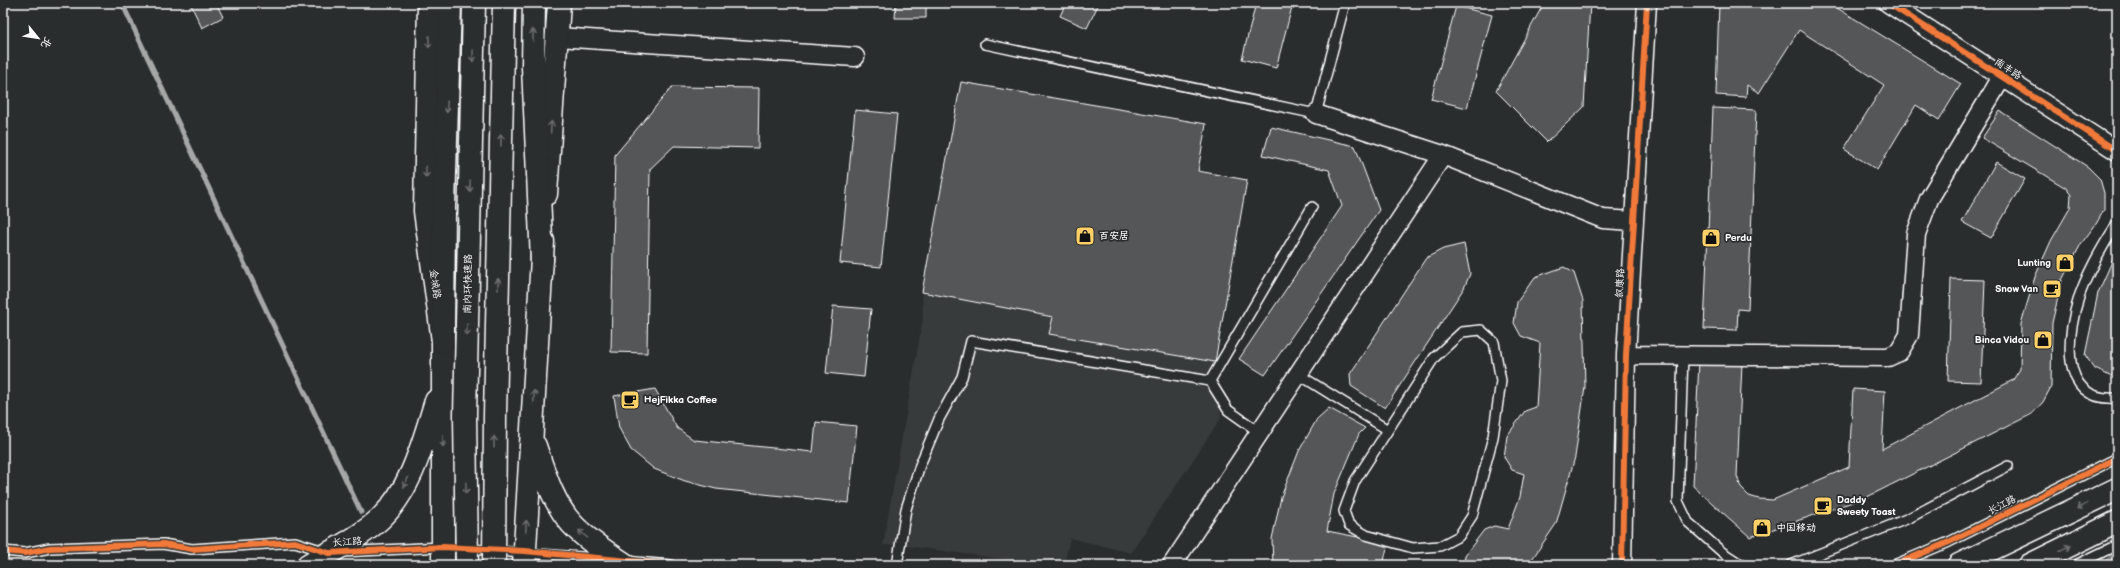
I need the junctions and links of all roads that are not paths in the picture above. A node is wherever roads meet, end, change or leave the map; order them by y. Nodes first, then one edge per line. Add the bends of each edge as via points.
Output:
1 (429, 3) edge
2 (450, 3) edge
3 (474, 3) edge
4 (504, 3) edge
5 (534, 3) edge
6 (559, 3) edge
7 (1345, 3) edge
8 (1647, 3) edge
9 (1888, 3) edge
10 (558, 37) junction
11 (985, 44) dead end
12 (855, 57) dead end
13 (2002, 77) junction
14 (1316, 114) junction
15 (2117, 151) edge
16 (1442, 155) junction
17 (1312, 207) dead end
18 (1633, 221) junction
19 (2117, 224) edge
20 (542, 260) junction
21 (443, 341) junction
22 (1626, 355) junction
23 (1683, 355) junction
24 (1298, 374) junction
25 (442, 379) junction
26 (1210, 381) junction
27 (2117, 398) edge
28 (1388, 430) junction
29 (1259, 432) junction
30 (531, 433) junction
31 (2117, 458) edge
32 (2008, 466) dead end
33 (2117, 489) edge
34 (2117, 522) edge
35 (2117, 545) edge
36 (3, 552) edge
37 (329, 553) junction
38 (443, 556) edge
39 (524, 558) edge
40 (622, 563) edge
41 (308, 565) edge
42 (467, 565) edge
43 (494, 565) edge
44 (671, 565) edge
45 (897, 565) edge
46 (1172, 565) edge
47 (1622, 565) edge
48 (1742, 565) edge
49 (1791, 565) edge
50 (1894, 565) edge
51 (1959, 565) edge
52 (2030, 565) edge
53 (2076, 565) edge

1 -> 21 main road, 金城路 via 425,210
2 -> 21 main road
3 -> 42 main road, 南内环快速路, bridge via 465,416
43 -> 4 main road, bridge
20 -> 5 main road via 533,67
6 - 10 main road
7 - 14 lane
8 - 18 street, 叙康路
9 - 13 street, 南丰路
10 - 12 street
20 -> 10 main road
11 - 14 lane
13 - 15 street, 南丰路
13 - 23 street via 1929,199 1916,234 1909,335 1898,352 1888,357
14 - 16 street
16 - 18 street via 1603,219
16 - 24 street
17 - 26 lane
18 - 22 street, 叙康路
19 - 27 lane via 2106,240 2080,294 2069,347 2074,377 2086,392 2104,399
30 -> 20 main road
21 - 25 main road, 金城路
22 - 23 street
22 - 47 street, 叙康路
23 - 48 lane via 1678,501 1688,522 1722,552
24 - 28 lane
24 - 29 street
25 -> 37 main road via 422,445 405,486 380,518 353,539
25 -> 38 main road, 金城路
26 - 29 lane via 1228,410
26 - 45 lane via 971,341 962,377 939,419 918,472 906,509
28 - 28 lane via 1434,358 1462,332 1481,330 1494,342 1501,381 1493,437 1472,516 1459,536 1440,546 1413,548 1366,535 1349,525 1344,511 1355,481
29 - 46 street
39 -> 30 main road
40 -> 30 main road via 571,523 546,477
31 - 50 lane, 长江路 via 1949,542
32 - 49 lane via 1909,518
33 -> 51 main road
52 -> 34 main road
35 - 53 lane
36 - 37 lane, 长江路 via 25,553 50,548 164,544 192,550 295,542
37 - 38 lane, 长江路
37 - 41 main road
38 - 39 lane, 长江路
39 - 40 lane, 长江路
40 - 44 lane, 长江路

